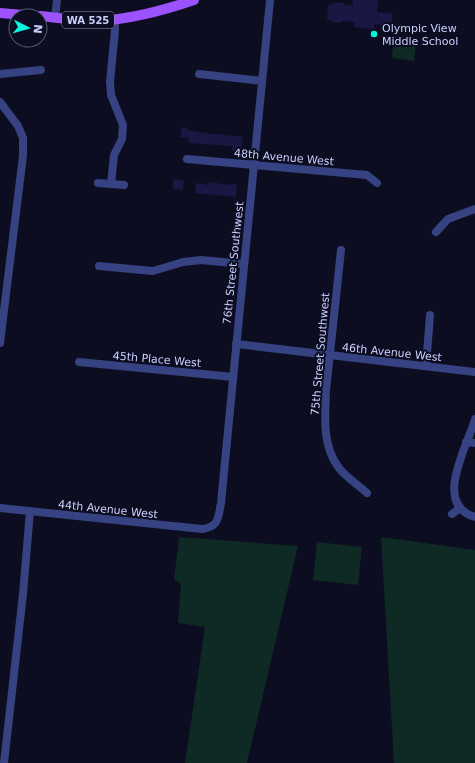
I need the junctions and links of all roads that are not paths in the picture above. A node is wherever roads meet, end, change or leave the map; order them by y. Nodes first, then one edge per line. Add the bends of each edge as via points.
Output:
1 (57, 0) edge
2 (194, 0) edge
3 (270, 0) edge
4 (48, 17) edge
5 (55, 18) junction
6 (115, 19) junction
7 (41, 70) dead end
8 (0, 74) edge
9 (199, 74) dead end
10 (262, 81) junction
11 (0, 102) edge
12 (187, 159) dead end
13 (253, 165) junction
14 (98, 183) dead end
15 (377, 183) dead end
16 (111, 184) junction
17 (124, 185) dead end
18 (475, 209) edge
19 (436, 232) dead end
20 (341, 250) dead end
21 (244, 264) junction
22 (100, 266) dead end
23 (3, 299) edge
24 (430, 314) dead end
25 (0, 343) edge
26 (236, 344) junction
27 (330, 356) junction
28 (79, 362) dead end
29 (426, 366) junction
30 (475, 372) edge
31 (233, 377) junction
32 (475, 419) edge
33 (466, 442) junction
34 (475, 443) edge
35 (367, 493) dead end
36 (0, 508) edge
37 (460, 508) junction
38 (30, 511) junction
39 (452, 514) dead end
40 (475, 517) edge
41 (213, 526) joint
42 (4, 763) edge

1 - 5 street
2 - 6 main road, WA 525 via 166,10
3 - 10 street, 76th Street Southwest
4 - 5 main road, WA 525
5 - 6 main road, WA 525 via 97,21
6 - 16 street via 110,82 111,95 122,124 122,139 114,155
7 - 8 street
9 - 10 street
10 - 13 street, 76th Street Southwest
11 - 23 street via 18,126 23,138 23,156
12 - 13 street, 48th Avenue West
13 - 15 street, 48th Avenue West via 368,175
13 - 21 street, 76th Street Southwest
14 - 16 street
16 - 17 street
18 - 19 street via 448,219
20 - 27 street, 75th Street Southwest
21 - 22 street via 202,260 153,271
21 - 26 street, 76th Street Southwest
23 - 25 street
24 - 29 street
26 - 27 street, 46th Avenue West
26 - 31 street, 76th Street Southwest
27 - 29 street, 46th Avenue West
27 - 35 street, 75th Street Southwest via 325,412 327,443 332,458 340,470
28 - 31 street, 45th Place West
29 - 30 street, 46th Avenue West
31 - 41 street, 76th Street Southwest via 221,503 219,517
32 - 33 street
33 - 34 street
33 - 37 street via 459,461 455,485 455,498
36 - 38 street, 44th Avenue West
37 - 39 street
37 - 40 street
38 - 41 street, 44th Avenue West via 202,529
38 - 42 street

